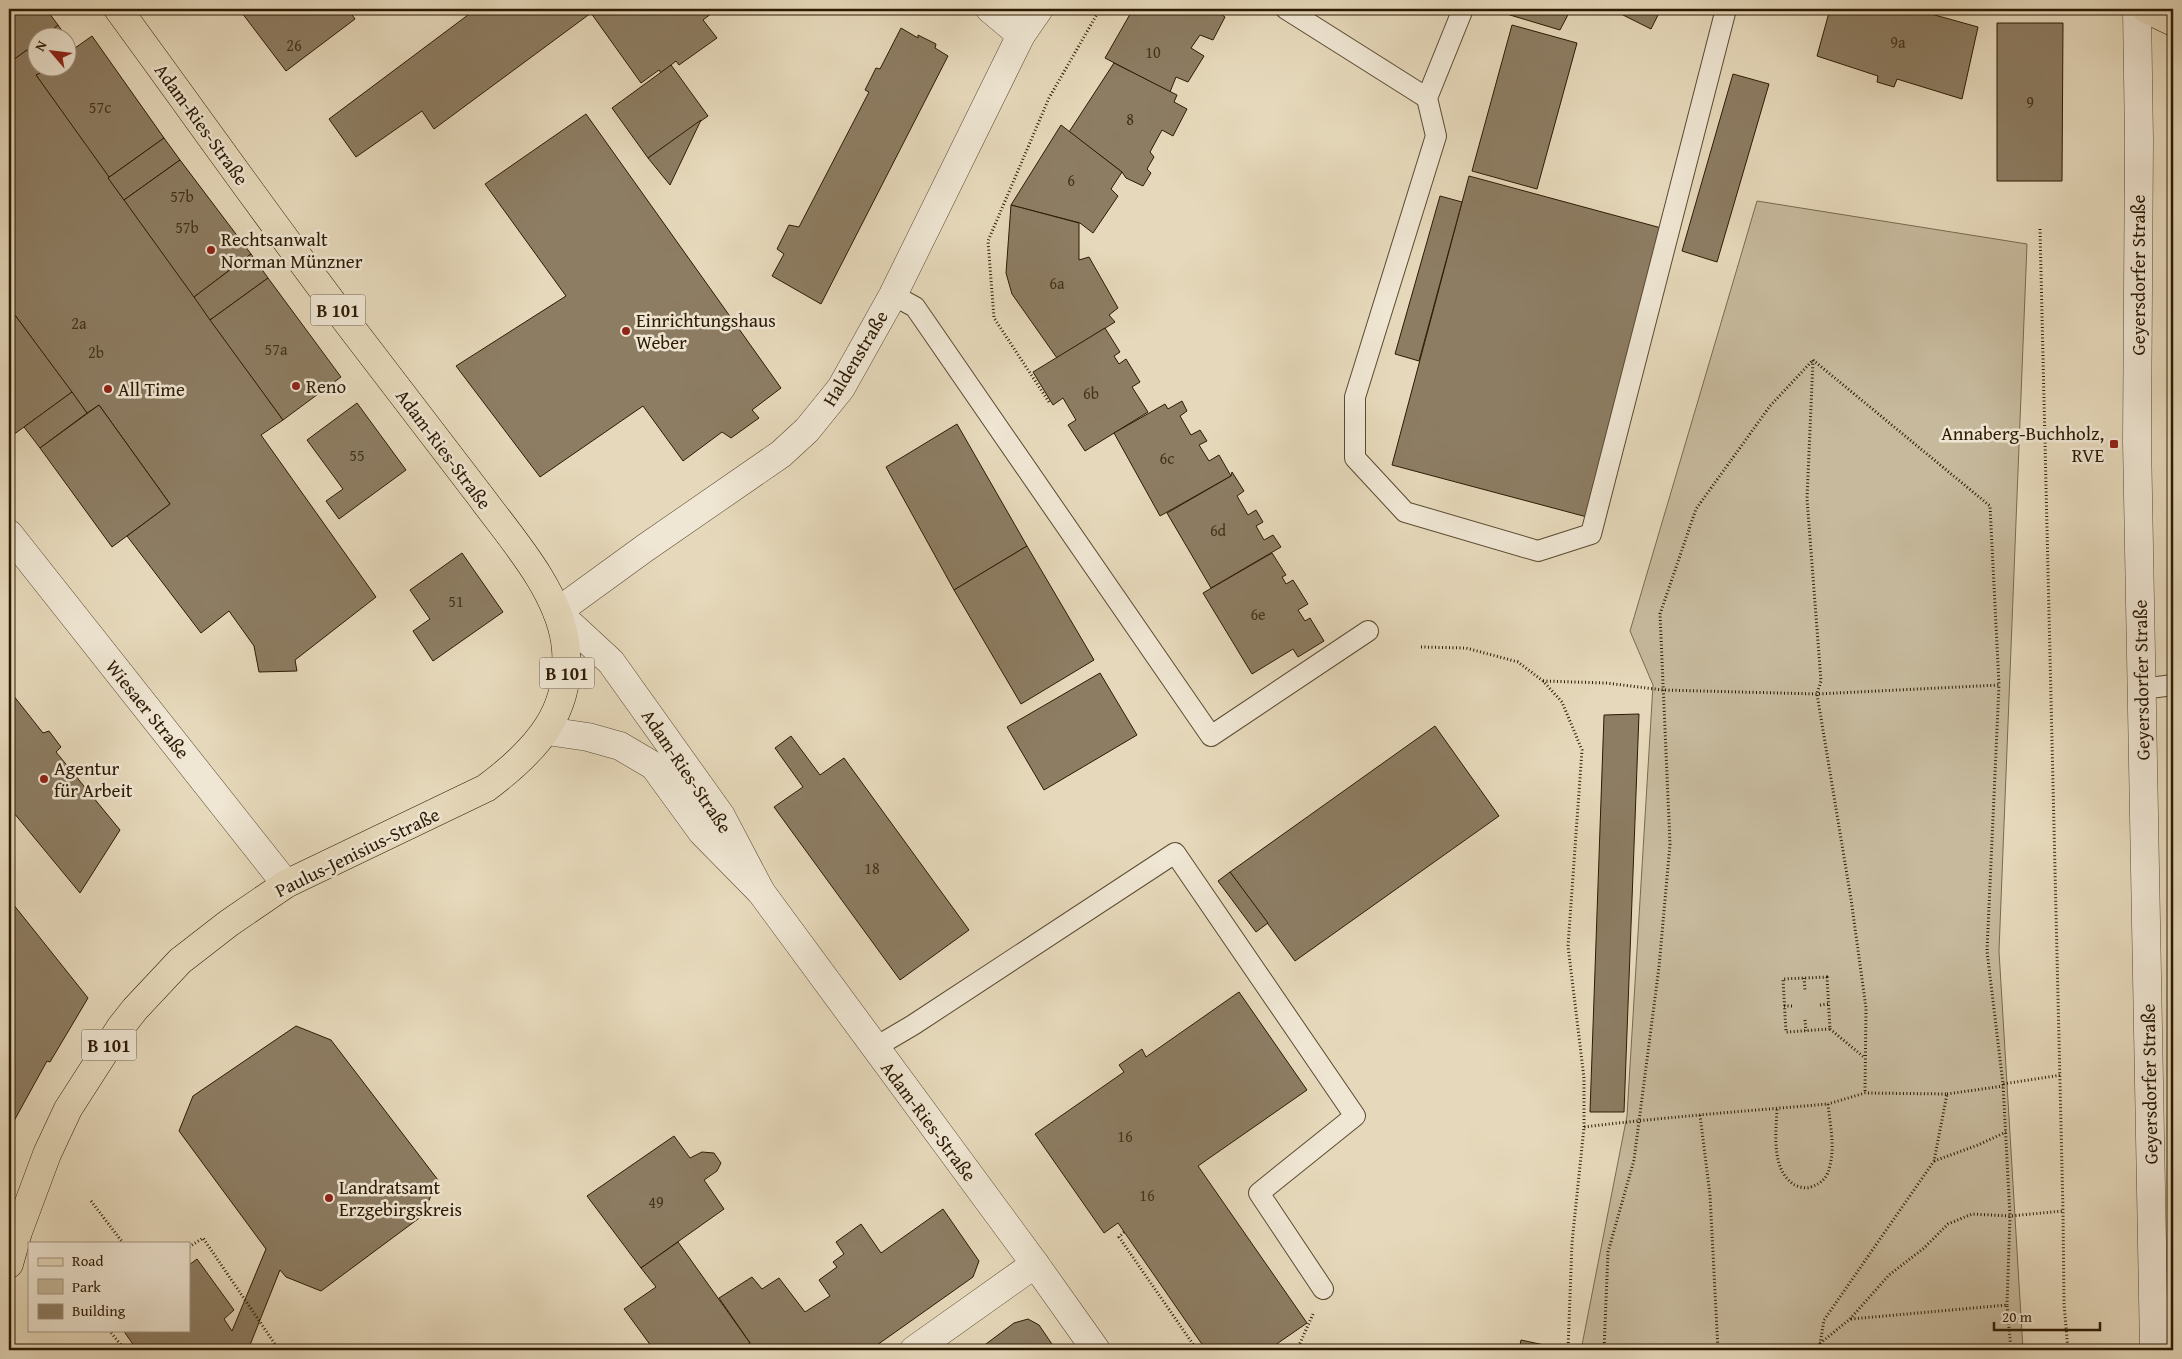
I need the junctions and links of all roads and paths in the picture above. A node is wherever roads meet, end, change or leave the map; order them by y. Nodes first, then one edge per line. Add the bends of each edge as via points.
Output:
1 (118, 9) edge
2 (990, 9) edge
3 (1039, 9) edge
4 (1100, 9) edge
5 (1286, 9) edge
6 (1463, 9) edge
7 (1726, 9) edge
8 (2138, 9) edge
9 (2146, 9) edge
10 (2173, 22) edge
11 (1021, 35) junction
12 (1427, 98) junction
13 (2040, 229) dead end
14 (892, 295) junction
15 (1813, 360) junction
16 (1049, 402) dead end
17 (9, 534) edge
18 (557, 612) junction
19 (1368, 631) dead end
20 (1420, 647) dead end
21 (1543, 681) junction
22 (1999, 685) junction
23 (2173, 685) edge
24 (2142, 689) junction
25 (1663, 690) junction
26 (1817, 694) junction
27 (547, 731) junction
28 (286, 884) junction
29 (761, 892) junction
30 (1804, 978) junction
31 (1805, 990) dead end
32 (1829, 1004) junction
33 (1820, 1005) dead end
34 (1784, 1006) junction
35 (1793, 1006) dead end
36 (1805, 1020) dead end
37 (1830, 1029) junction
38 (1806, 1031) junction
39 (874, 1048) junction
40 (1865, 1058) junction
41 (2061, 1075) junction
42 (2003, 1085) junction
43 (1865, 1093) junction
44 (1947, 1094) junction
45 (1828, 1104) junction
46 (1777, 1109) junction
47 (1700, 1115) junction
48 (1640, 1120) junction
49 (1584, 1127) junction
50 (2006, 1132) junction
51 (1934, 1161) junction
52 (91, 1201) dead end
53 (2063, 1211) junction
54 (2010, 1216) junction
55 (1124, 1232) dead end
56 (122, 1242) edge
57 (190, 1246) edge
58 (9, 1264) edge
59 (1035, 1264) junction
60 (1323, 1289) joint
61 (2007, 1305) junction
62 (1850, 1319) junction
63 (111, 1332) edge
64 (1820, 1344) junction
65 (125, 1350) edge
66 (279, 1350) edge
67 (914, 1350) edge
68 (1096, 1350) edge
69 (1198, 1350) edge
70 (1297, 1350) edge
71 (1568, 1350) edge
72 (1604, 1350) edge
73 (1718, 1350) edge
74 (1812, 1350) edge
75 (2011, 1350) edge
76 (2068, 1350) edge
77 (2154, 1350) edge

1 - 18 main road, Adam-Ries-Straße / B 101 via 514,542 542,582
2 - 11 street
3 - 11 street, Haldenstraße
4 - 16 path via 1049,98 988,241 994,318
5 - 12 lane
6 - 12 lane
7 - 12 lane via 1591,534 1538,551 1405,512 1355,458 1355,397 1436,136
8 - 24 street, Geyersdorfer Straße via 2137,441
9 - 10 main road
11 - 14 street, Haldenstraße
13 - 41 path
14 - 18 street, Haldenstraße via 841,388 807,430 781,454
14 - 19 lane via 914,307 1211,736
15 - 22 path via 1990,506
15 - 25 path via 1770,406 1696,509 1660,614
15 - 26 path via 1807,499 1821,681
17 - 28 street, Wiesaer Straße
18 - 27 main road, Paulus-Jenisius-Straße / B 101 via 565,640 566,684
18 - 29 street, Adam-Ries-Straße via 611,662 721,816
20 - 21 path via 1466,648 1518,662
21 - 25 path via 1606,683
21 - 49 path via 1562,702 1582,750 1568,946 1584,1078
22 - 26 path
22 - 42 path via 1987,951
23 - 24 lane
24 - 77 street, Geyersdorfer Straße
25 - 26 path
25 - 48 path via 1670,844
26 - 40 path via 1866,1008
27 - 28 main road, Paulus-Jenisius-Straße / B 101 via 514,767 486,788
27 - 29 street, Adam-Ries-Straße via 620,746 654,766 702,832
28 - 58 main road, Paulus-Jenisius-Straße / B 101 via 180,961 120,1028 68,1109 47,1154
29 - 39 street, Adam-Ries-Straße
30 - 31 path
30 - 32 path via 1828,977
30 - 34 path via 1783,979
32 - 33 path
32 - 37 path
34 - 35 path
34 - 38 path via 1786,1032
36 - 38 path
37 - 38 path
37 - 40 path
39 - 59 street, Adam-Ries-Straße
39 - 60 lane via 1175,853 1355,1116 1259,1193
40 - 43 path
41 - 42 path
41 - 53 path
42 - 44 path
42 - 50 path
43 - 44 path
43 - 45 path
44 - 51 path
45 - 46 path
45 - 46 path via 1831,1164 1820,1184 1808,1188 1796,1186 1785,1177 1781,1168 1776,1134
46 - 47 path
47 - 48 path
47 - 73 path via 1710,1195
48 - 49 path
48 - 72 path via 1634,1160 1608,1252
49 - 71 path via 1572,1243
50 - 51 path
50 - 54 path
51 - 64 path via 1824,1320
52 - 56 path
53 - 54 path
53 - 76 path
54 - 61 path
54 - 62 path via 1972,1214 1948,1224 1889,1275
55 - 69 path via 1119,1237
57 - 66 path via 203,1238
59 - 67 street
59 - 68 street, Adam-Ries-Straße
60 - 70 path
61 - 62 path
61 - 75 path
62 - 64 path
63 - 65 path
64 - 74 path

